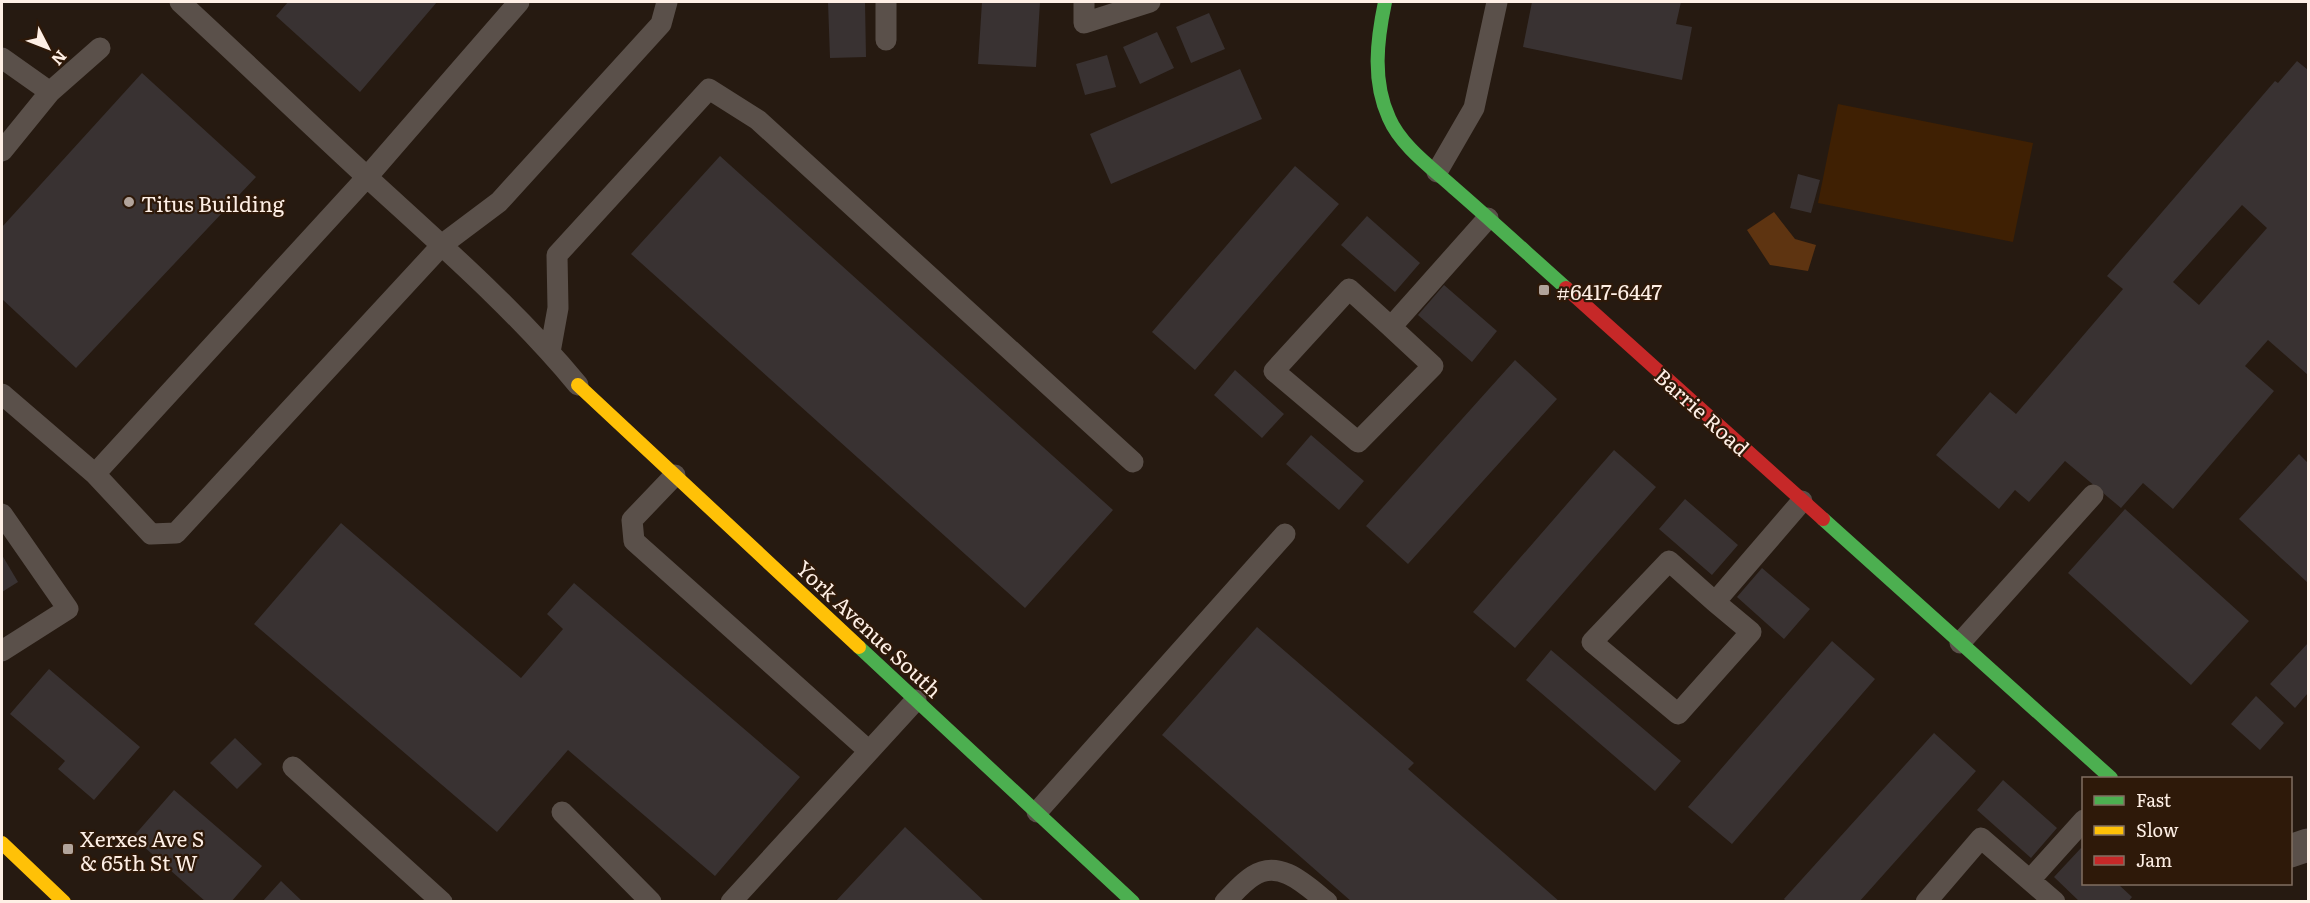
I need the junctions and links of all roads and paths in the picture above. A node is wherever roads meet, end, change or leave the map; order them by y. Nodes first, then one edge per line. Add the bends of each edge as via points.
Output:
1 (180, 2) edge
2 (519, 2) edge
3 (667, 2) edge
4 (886, 2) edge
5 (1084, 2) edge
6 (1150, 2) edge
7 (1385, 2) edge
8 (1497, 2) edge
9 (886, 40) dead end
10 (100, 48) dead end
11 (2, 58) edge
12 (50, 92) junction
13 (2, 150) edge
14 (1437, 172) junction
15 (367, 177) junction
16 (1488, 218) junction
17 (443, 244) junction
18 (1391, 327) junction
19 (550, 352) junction
20 (578, 385) joint
21 (2, 394) edge
22 (1132, 462) dead end
23 (95, 474) junction
24 (675, 475) junction
25 (2093, 495) dead end
26 (1802, 501) junction
27 (2, 514) edge
28 (1285, 534) dead end
29 (1715, 602) junction
30 (1960, 643) junction
31 (2, 651) edge
32 (916, 700) junction
33 (869, 751) junction
34 (292, 766) dead end
35 (2109, 777) edge
36 (562, 812) dead end
37 (1037, 812) junction
38 (2082, 822) edge
39 (2, 843) edge
40 (2308, 845) edge
41 (2292, 850) edge
42 (2030, 880) junction
43 (64, 902) edge
44 (442, 902) edge
45 (651, 902) edge
46 (731, 902) edge
47 (1133, 902) edge
48 (1226, 902) edge
49 (1327, 902) edge
50 (1926, 902) edge
51 (2055, 902) edge

1 - 15 lane
2 - 15 lane
3 - 17 lane via 661,24 499,202
4 - 9 lane
5 - 6 lane via 1084,23
7 - 14 street, Barrie Road via 1378,33 1377,78 1389,120
8 - 14 lane via 1474,108
10 - 12 lane
11 - 12 lane
12 - 13 lane
14 - 16 street, Barrie Road
15 - 17 lane
15 - 23 lane
16 - 18 lane
16 - 26 street, Barrie Road
17 - 19 lane
17 - 23 lane via 176,533 151,534
18 - 18 lane via 1433,366 1358,442 1274,371 1349,289
19 - 20 lane
19 - 22 lane via 558,308 557,255 710,89 758,120
20 - 24 street, York Avenue South
21 - 23 lane
24 - 32 street, York Avenue South
24 - 33 lane via 632,520 634,541
25 - 30 lane
26 - 29 lane
26 - 30 street, Barrie Road
27 - 31 lane via 68,609
28 - 37 lane
29 - 29 lane via 1751,632 1678,714 1592,642 1669,561
30 - 35 street, Barrie Road
32 - 33 lane
32 - 37 street, York Avenue South
33 - 46 lane
34 - 44 lane
36 - 45 lane
37 - 47 street, York Avenue South
38 - 42 lane
39 - 43 street
40 - 41 street
42 - 50 lane via 1981,838
42 - 51 lane
48 - 49 lane via 1254,875 1274,869 1295,877

